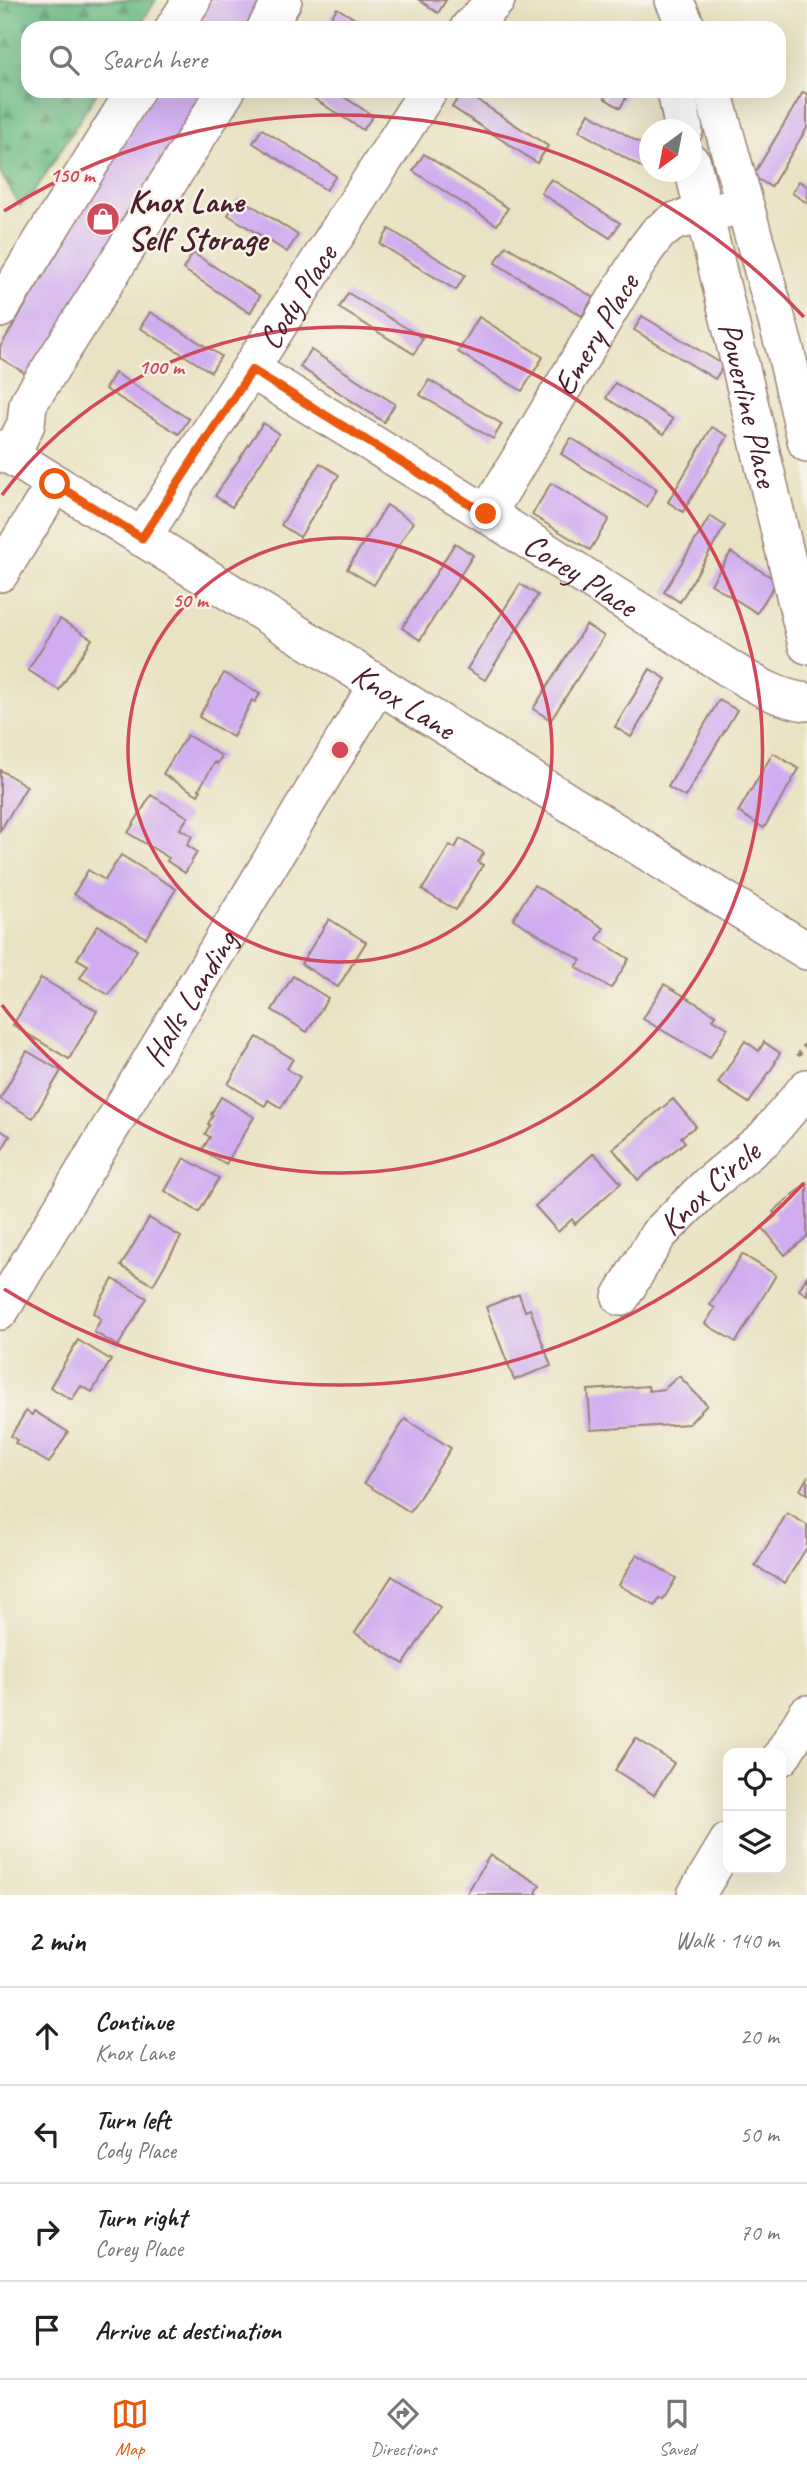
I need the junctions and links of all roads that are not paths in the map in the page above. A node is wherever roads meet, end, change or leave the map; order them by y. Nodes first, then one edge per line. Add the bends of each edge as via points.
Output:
1 (192, 0) edge
2 (284, 0) edge
3 (496, 0) edge
4 (666, 0) edge
5 (674, 0) edge
6 (178, 21) edge
7 (270, 21) edge
8 (476, 21) edge
9 (668, 21) edge
10 (684, 21) edge
11 (131, 98) edge
12 (222, 98) edge
13 (424, 98) edge
14 (677, 98) edge
15 (715, 98) edge
16 (682, 119) edge
17 (695, 182) edge
18 (743, 205) junction
19 (703, 215) junction
20 (0, 309) edge
21 (796, 348) edge
22 (252, 370) junction
23 (807, 443) edge
24 (5, 452) edge
25 (55, 484) junction
26 (486, 514) junction
27 (142, 538) junction
28 (0, 573) edge
29 (807, 645) edge
30 (377, 684) junction
31 (807, 702) edge
32 (807, 951) edge
33 (807, 1088) edge
34 (621, 1297) dead end
35 (0, 1311) edge
36 (807, 1714) edge
37 (786, 1749) edge
38 (723, 1850) edge
39 (696, 1895) edge

1 - 6 street
2 - 7 street
3 - 8 street
4 - 9 street
5 - 10 street
11 - 20 street
12 - 24 street via 28,404 26,424
13 - 22 street, Cody Place
14 - 16 street
15 - 18 street, Powerline Place
17 - 19 street, Powerline Place
18 - 19 street, Emery Place
18 - 21 street, Powerline Place
19 - 26 street, Emery Place via 675,221 645,250
19 - 29 street, Powerline Place
21 - 23 street, Powerline Place
22 - 26 street, Corey Place
22 - 27 street, Cody Place
24 - 25 street, Knox Lane
25 - 27 street, Knox Lane
25 - 28 street
26 - 31 street, Corey Place via 750,681 793,701
27 - 30 street, Knox Lane
30 - 32 street, Knox Lane
30 - 35 street, Halls Landing
33 - 34 street, Knox Circle via 765,1138 708,1185 658,1236
36 - 37 street
38 - 39 street

